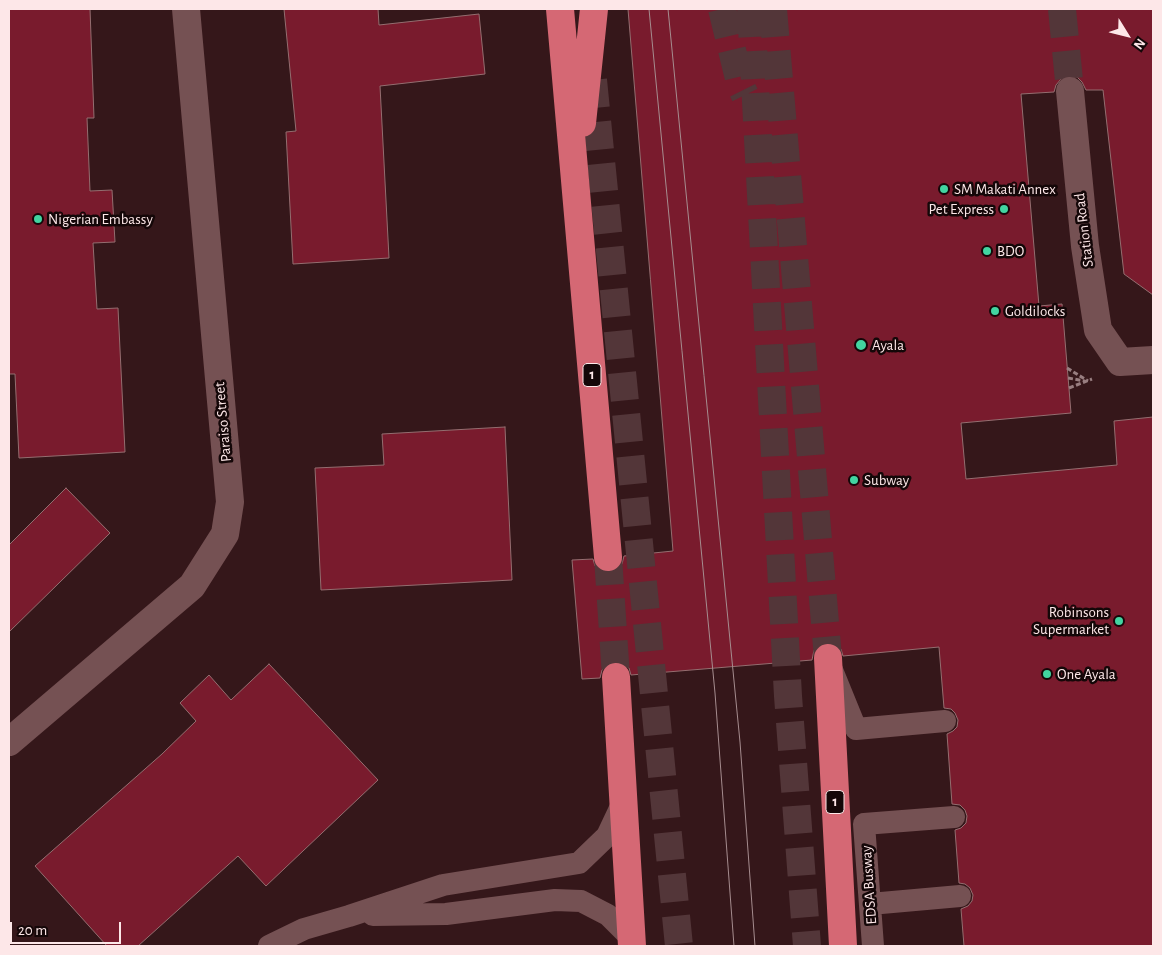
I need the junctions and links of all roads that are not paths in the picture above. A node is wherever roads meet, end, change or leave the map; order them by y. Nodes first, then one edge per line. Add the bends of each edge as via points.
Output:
1 (186, 9) edge
2 (560, 9) edge
3 (594, 9) edge
4 (1070, 91) tunnel mouth
5 (576, 192) junction
6 (1153, 360) edge
7 (608, 558) tunnel mouth
8 (828, 658) joint
9 (616, 677) tunnel mouth
10 (946, 721) dead end
11 (9, 742) edge
12 (624, 800) junction
13 (954, 816) dead end
14 (960, 896) dead end
15 (870, 904) junction
16 (349, 916) junction
17 (632, 942) edge
18 (269, 946) edge
19 (843, 946) edge
20 (873, 946) edge

1 - 11 street, Paraiso Street via 230,502 225,534 192,586
2 - 5 highway, 1
3 - 5 highway
4 - 6 street, Station Road via 1085,246 1098,330 1120,362
5 - 7 highway, 1
8 - 10 lane via 856,730
8 - 19 highway, 1
9 - 12 highway
12 - 16 lane via 607,836 578,864 443,885
12 - 17 highway
13 - 15 lane, EDSA Busway via 864,824
14 - 15 lane
15 - 20 lane, EDSA Busway
16 - 17 lane via 446,914 555,900 581,901 608,915
16 - 18 lane via 304,930

